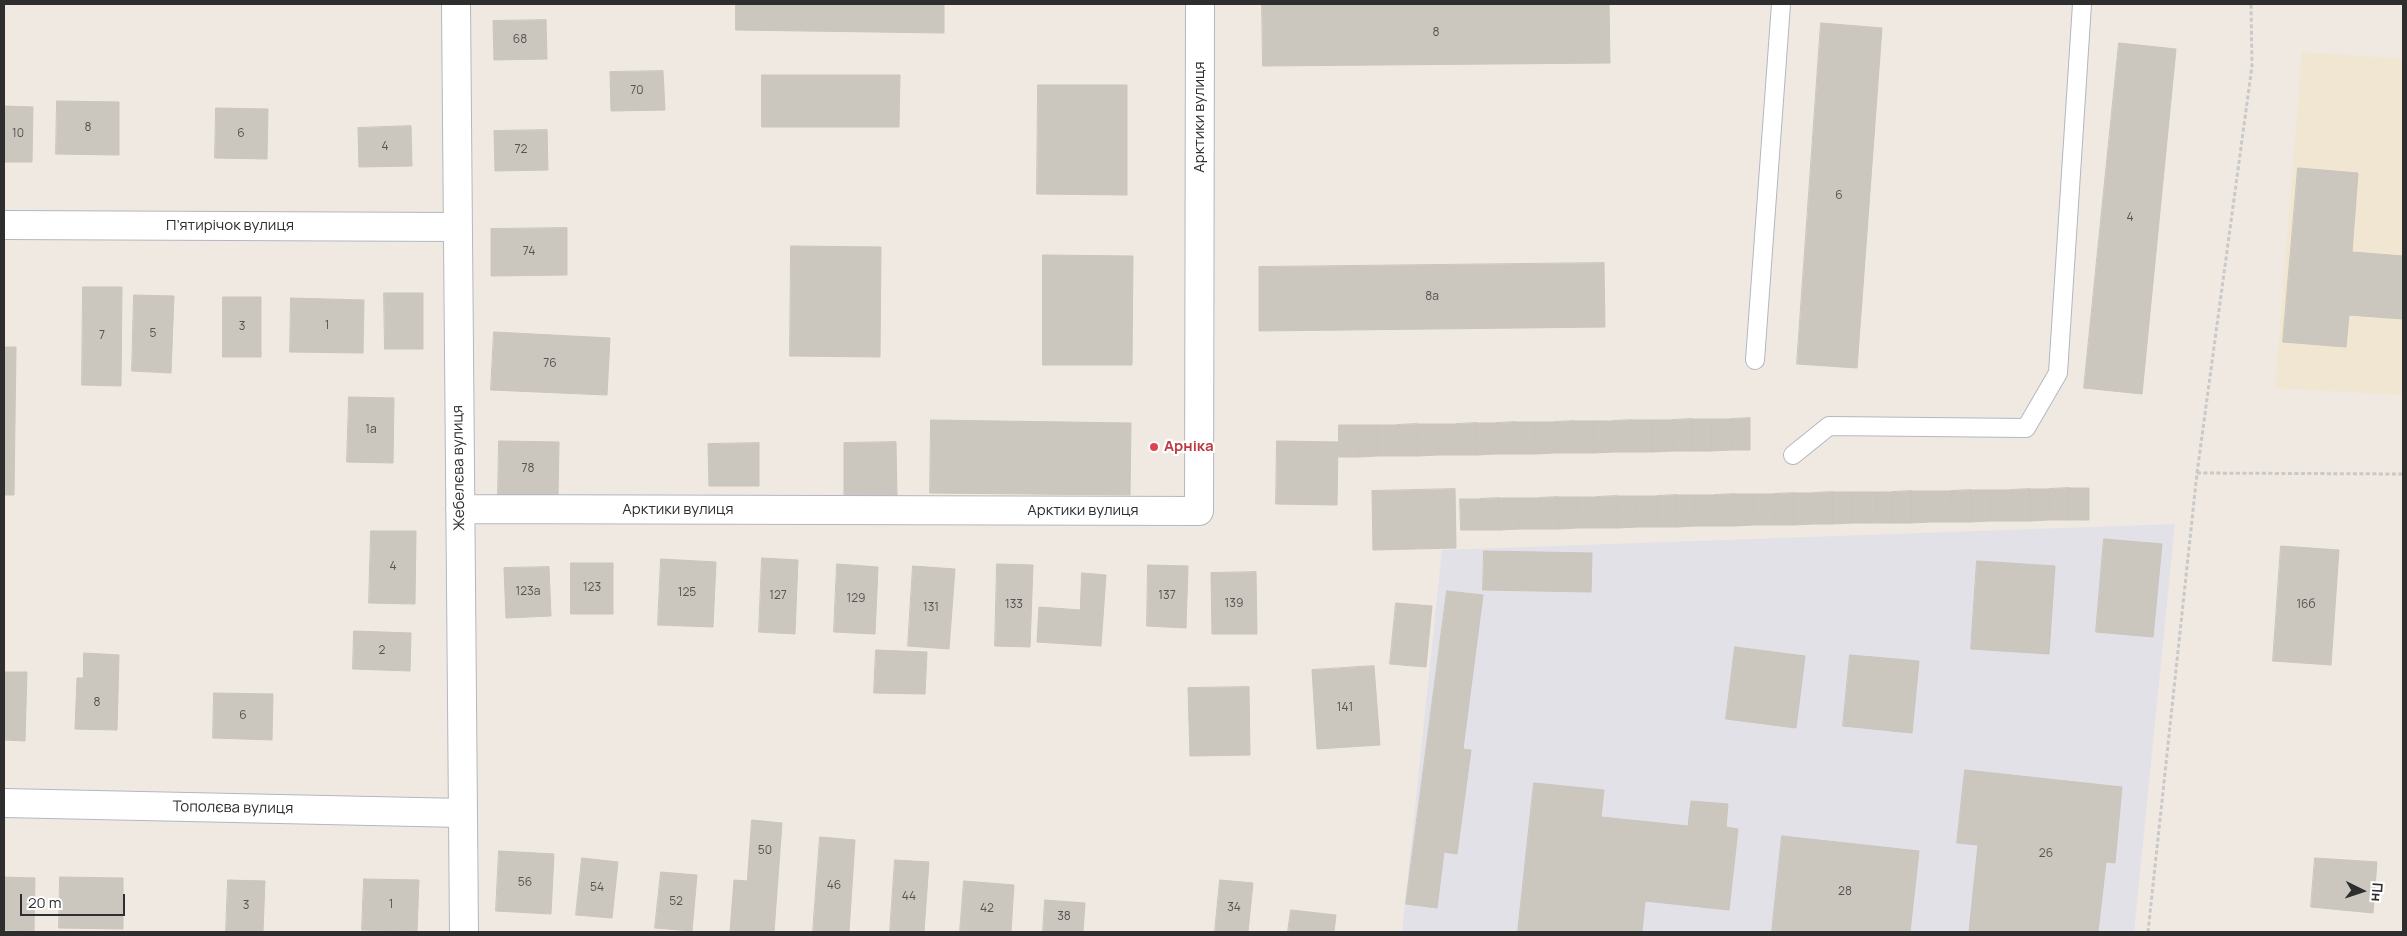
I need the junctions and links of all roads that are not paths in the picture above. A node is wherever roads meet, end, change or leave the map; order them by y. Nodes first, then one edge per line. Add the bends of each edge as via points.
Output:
1 (456, 4) edge
2 (1200, 4) edge
3 (1781, 4) edge
4 (2082, 4) edge
5 (4, 224) edge
6 (457, 228) junction
7 (1755, 360) dead end
8 (1793, 455) dead end
9 (460, 509) junction
10 (4, 803) edge
11 (463, 813) junction
12 (464, 932) edge

1 - 6 street, Жебелєва вулиця
2 - 9 street, Арктики вулиця via 1199,511
3 - 7 lane
4 - 8 lane via 2058,373 2026,428 1828,426
5 - 6 street, П’ятирічок вулиця
6 - 9 street, Жебелєва вулиця
9 - 11 street, Жебелєва вулиця
10 - 11 street, Тополєва вулиця
11 - 12 street, Жебелєва вулиця

